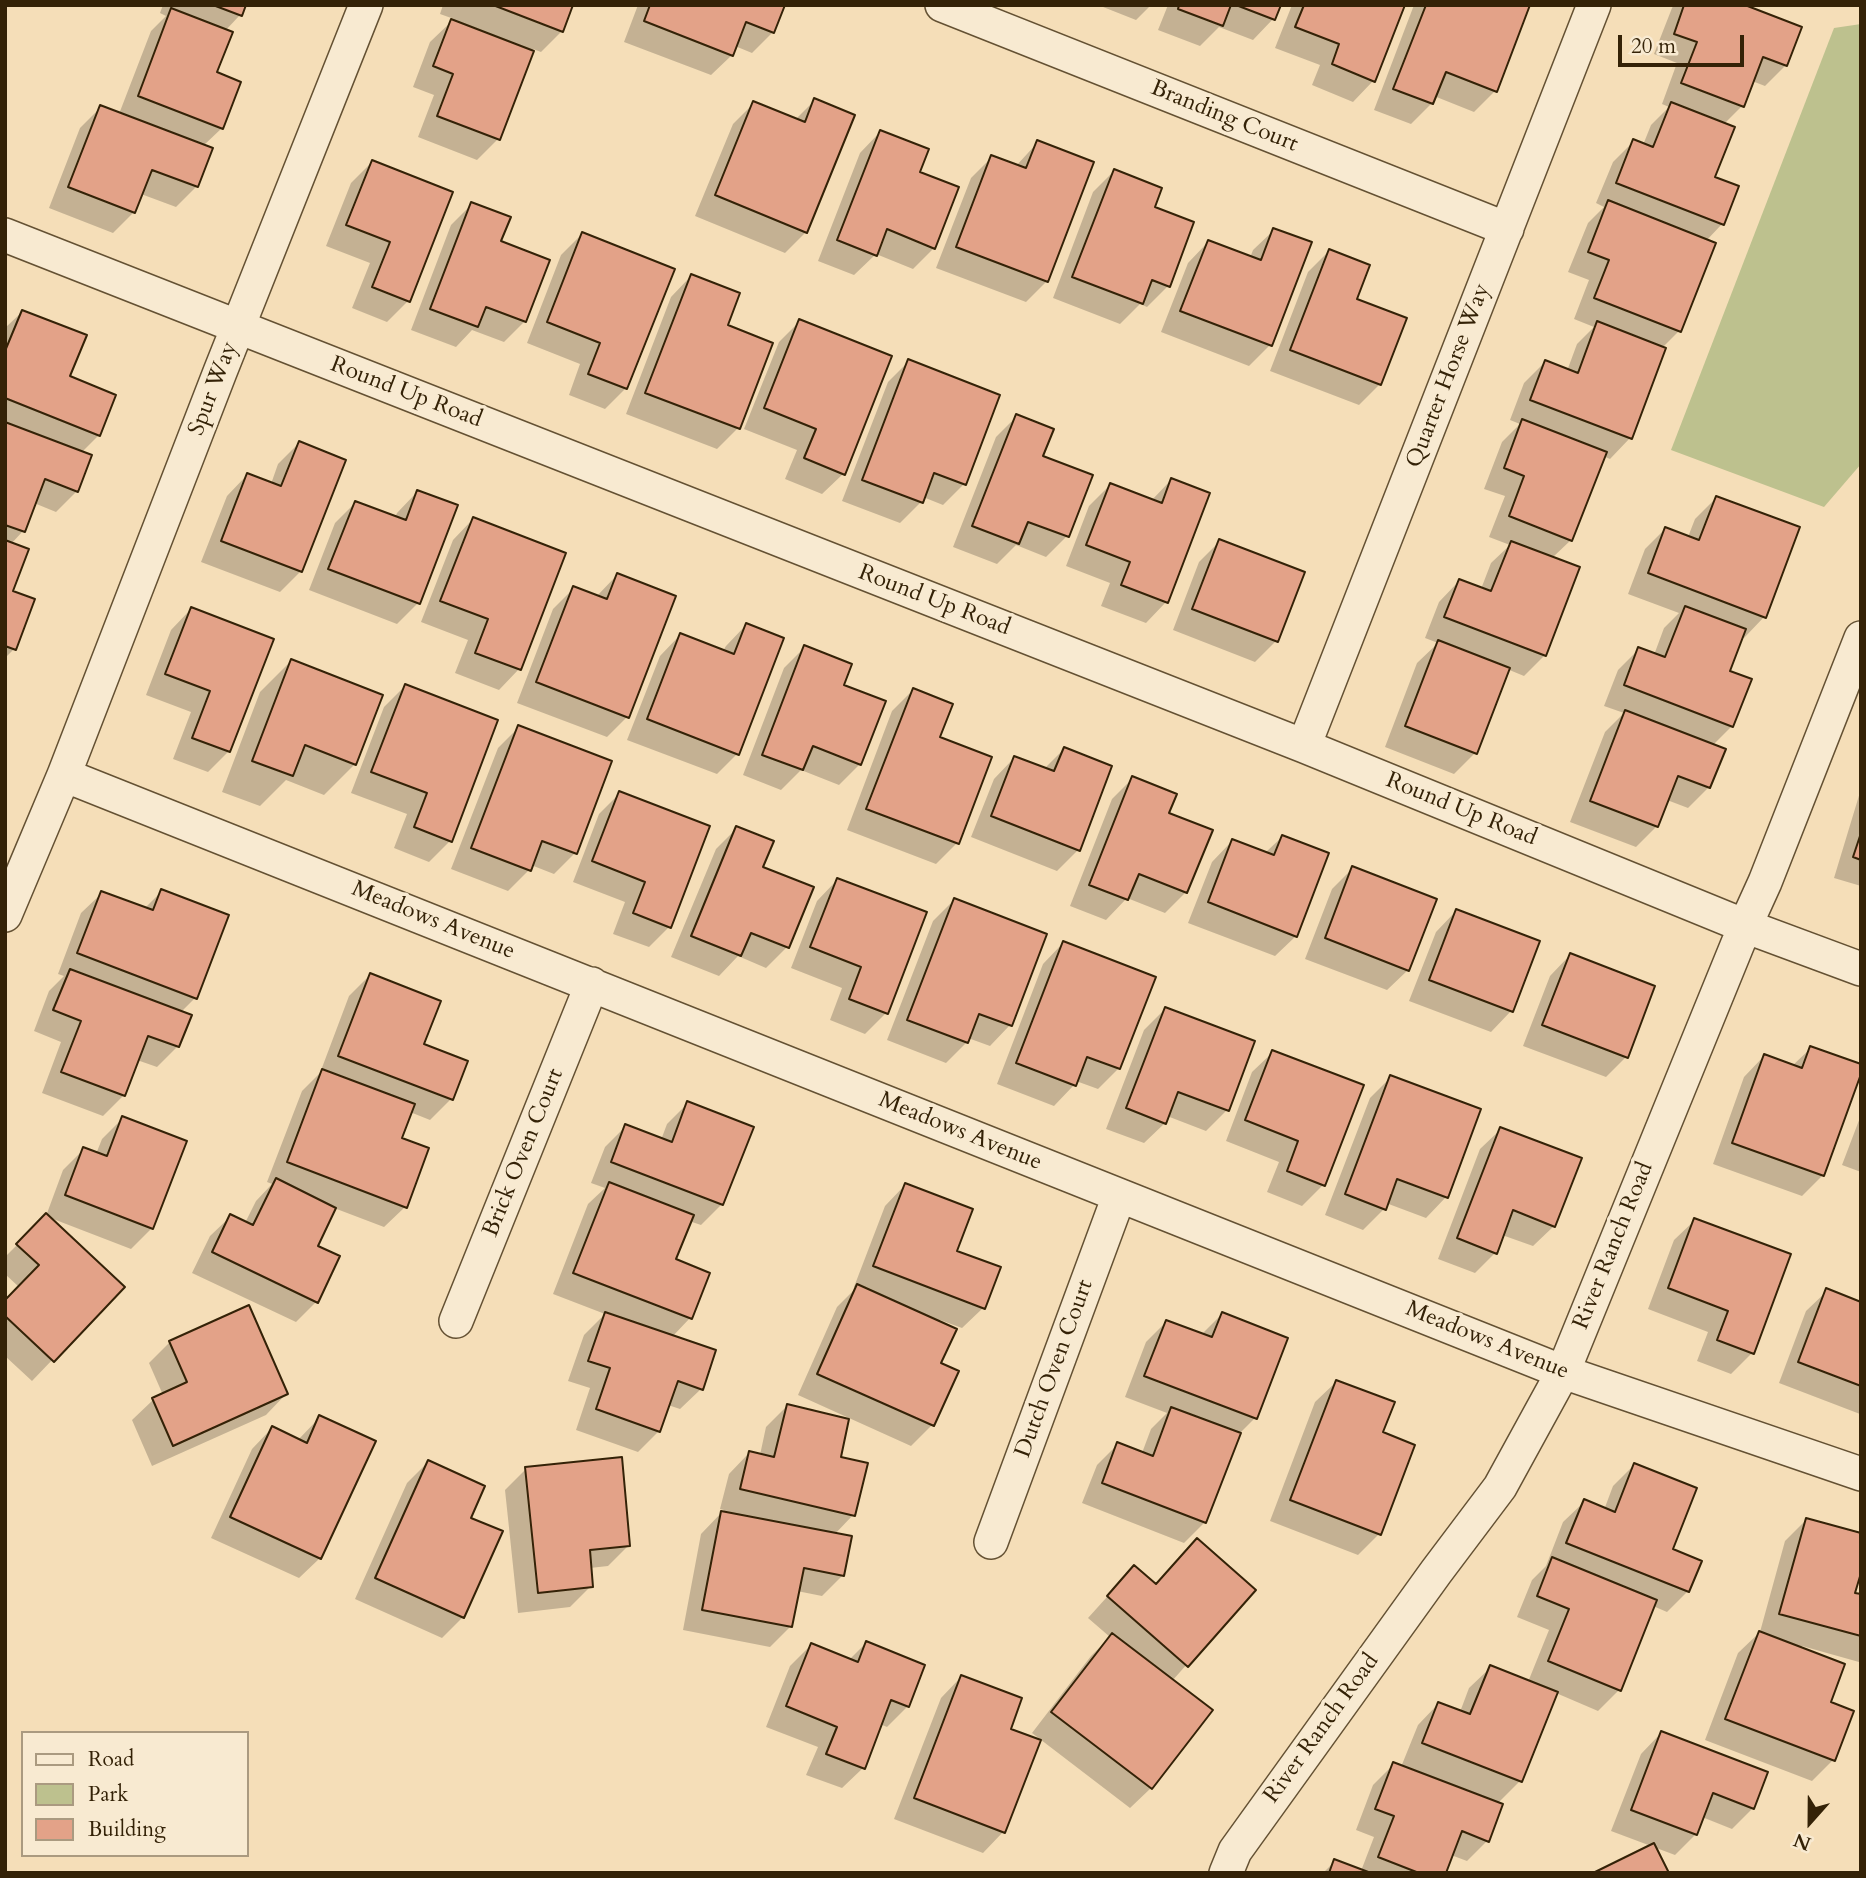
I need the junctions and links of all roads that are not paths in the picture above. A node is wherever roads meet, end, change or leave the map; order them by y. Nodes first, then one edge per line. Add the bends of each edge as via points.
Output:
1 (366, 5) edge
2 (942, 5) edge
3 (1594, 5) edge
4 (1507, 229) junction
5 (5, 235) edge
6 (238, 327) junction
7 (1861, 638) edge
8 (1304, 746) junction
9 (64, 775) junction
10 (5, 915) edge
11 (1745, 926) junction
12 (1861, 969) edge
13 (592, 984) junction
14 (1119, 1196) junction
15 (456, 1321) dead end
16 (1563, 1372) junction
17 (1861, 1474) edge
18 (991, 1542) dead end
19 (1226, 1873) edge

1 - 6 street, Spur Way
2 - 4 street, Branding Court
3 - 4 street, Quarter Horse Way
4 - 8 street, Quarter Horse Way
5 - 6 street, Round Up Road
6 - 8 street, Round Up Road
6 - 9 street, Spur Way
7 - 11 street, River Ranch Road
8 - 11 street, Round Up Road
9 - 10 street, Spur Way
9 - 13 street, Meadows Avenue
11 - 12 street, Round Up Road
11 - 16 street, River Ranch Road
13 - 14 street, Meadows Avenue
13 - 15 street, Brick Oven Court
14 - 16 street, Meadows Avenue
14 - 18 street, Dutch Oven Court
16 - 17 street, Meadows Avenue
16 - 19 street, River Ranch Road via 1500,1487 1242,1839

